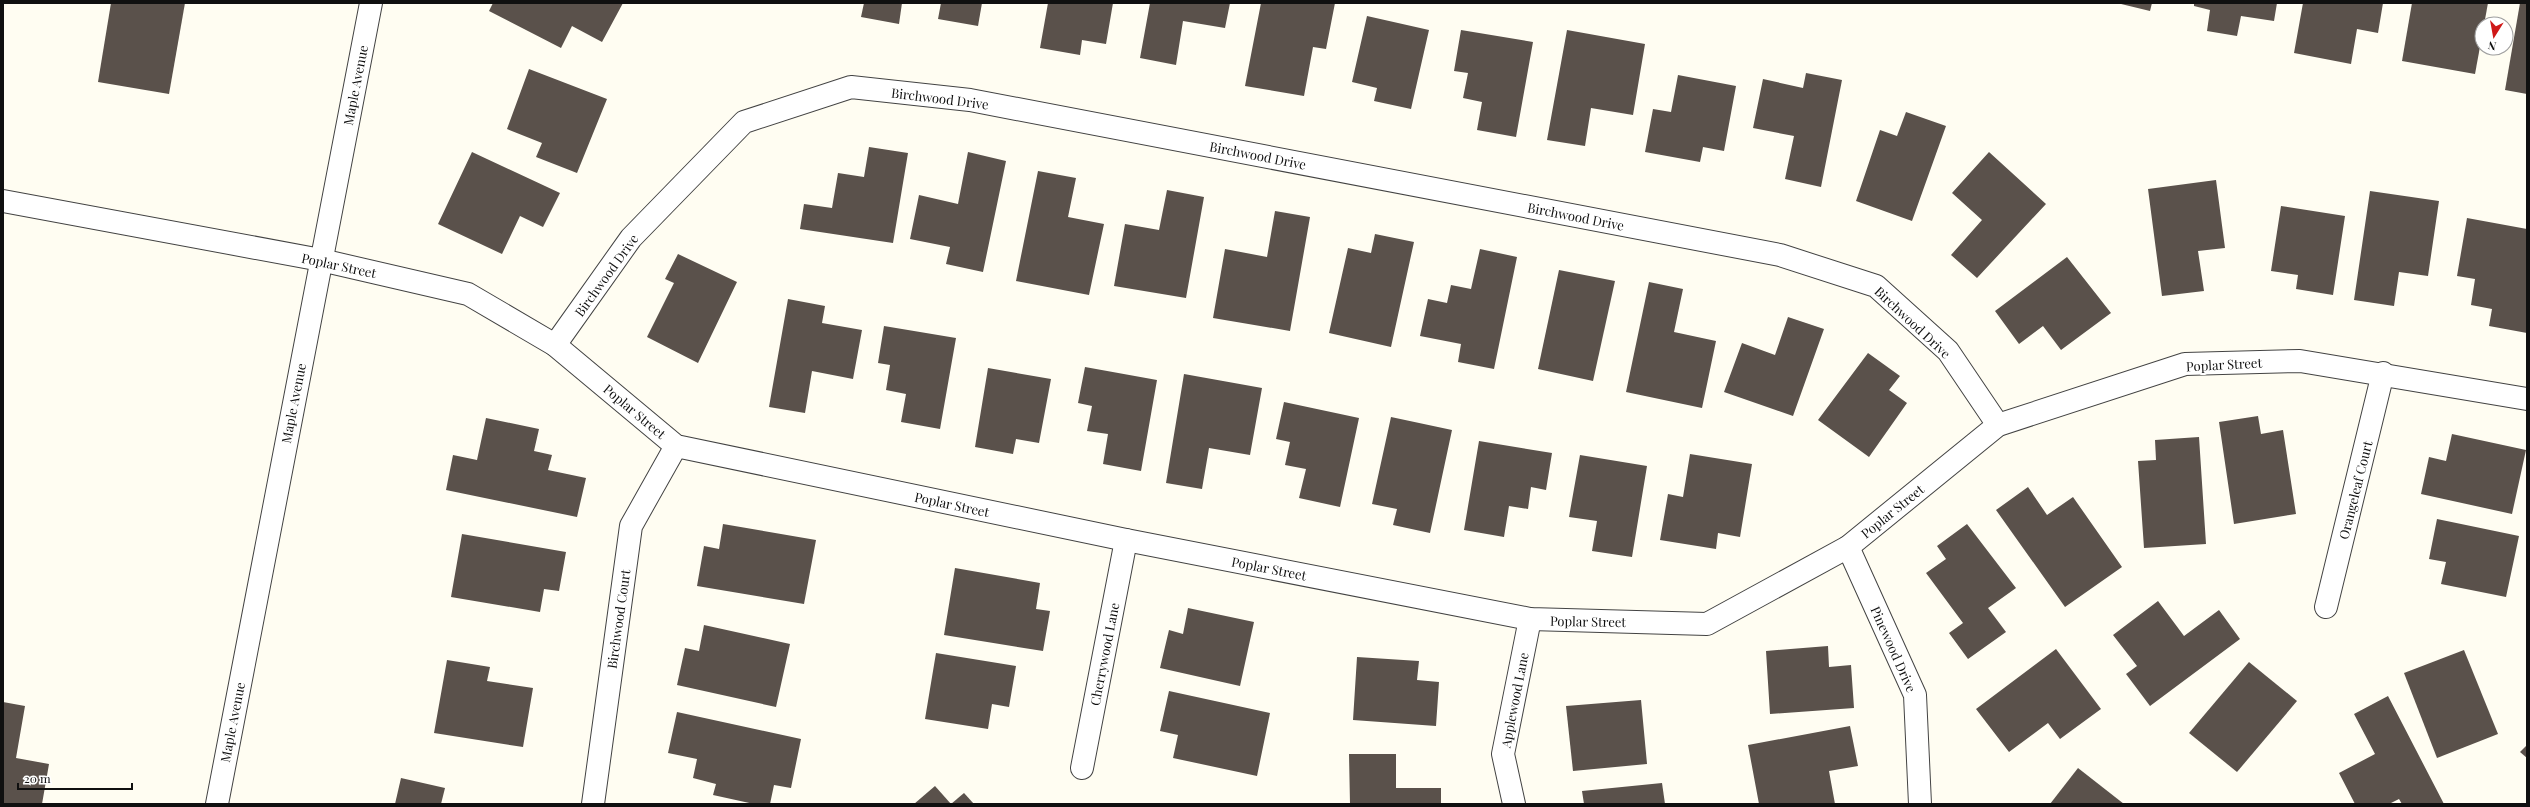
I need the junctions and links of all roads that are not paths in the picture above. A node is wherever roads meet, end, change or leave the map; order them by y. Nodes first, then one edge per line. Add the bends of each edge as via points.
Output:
1 (371, 3) edge
2 (3, 202) edge
3 (321, 260) junction
4 (555, 345) junction
5 (2384, 373) junction
6 (2527, 399) edge
7 (1998, 425) junction
8 (676, 446) junction
9 (1126, 540) junction
10 (1848, 546) junction
11 (2326, 607) dead end
12 (1530, 619) junction
13 (1082, 768) dead end
14 (217, 804) edge
15 (593, 804) edge
16 (1514, 804) edge
17 (1920, 804) edge

1 - 3 street, Maple Avenue
2 - 3 street, Poplar Street
3 - 4 street, Poplar Street via 468,294
3 - 14 street, Maple Avenue
4 - 7 street, Birchwood Drive via 631,238 744,122 850,87 970,100 1780,255 1876,286 1948,352
4 - 8 street, Poplar Street
5 - 6 street, Poplar Street
5 - 7 street, Poplar Street via 2300,361 2185,364
5 - 11 street, Orangeleaf Court
7 - 10 street, Poplar Street
8 - 9 street, Poplar Street
8 - 15 street, Birchwood Court via 631,526
9 - 12 street, Poplar Street
9 - 13 street, Cherrywood Lane
10 - 12 street, Poplar Street via 1707,624
10 - 17 street, Pinewood Drive via 1915,695
12 - 16 street, Applewood Lane via 1503,754

